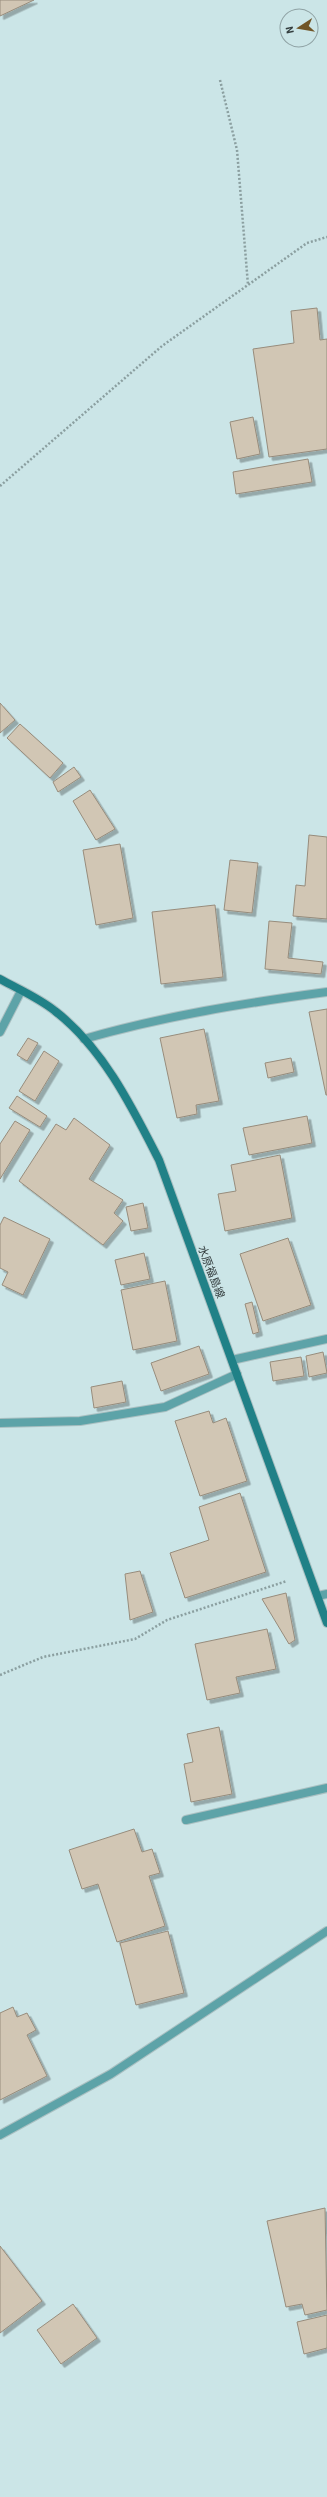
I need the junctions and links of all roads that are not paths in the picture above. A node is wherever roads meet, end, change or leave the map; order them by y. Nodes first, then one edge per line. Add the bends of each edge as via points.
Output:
1 (0, 979) edge
2 (21, 991) junction
3 (327, 992) edge
4 (0, 1032) edge
5 (84, 1039) junction
6 (327, 1339) edge
7 (232, 1360) junction
8 (237, 1374) junction
9 (0, 1423) edge
10 (327, 1594) edge
11 (318, 1596) junction
12 (327, 1623) edge
13 (327, 1788) edge
14 (186, 1820) dead end
15 (327, 1931) edge
16 (0, 2135) edge

1 - 2 main road, 水原福島線
2 - 4 street
2 - 5 main road, 水原福島線 via 55,1011
3 - 5 street via 250,1002 144,1022
5 - 7 main road, 水原福島線 via 128,1099 159,1160
6 - 7 street
7 - 8 main road, 水原福島線
8 - 9 street via 165,1407 80,1421
8 - 11 main road, 水原福島線
10 - 11 street
11 - 12 main road, 水原福島線
13 - 14 street
15 - 16 street via 111,2074

